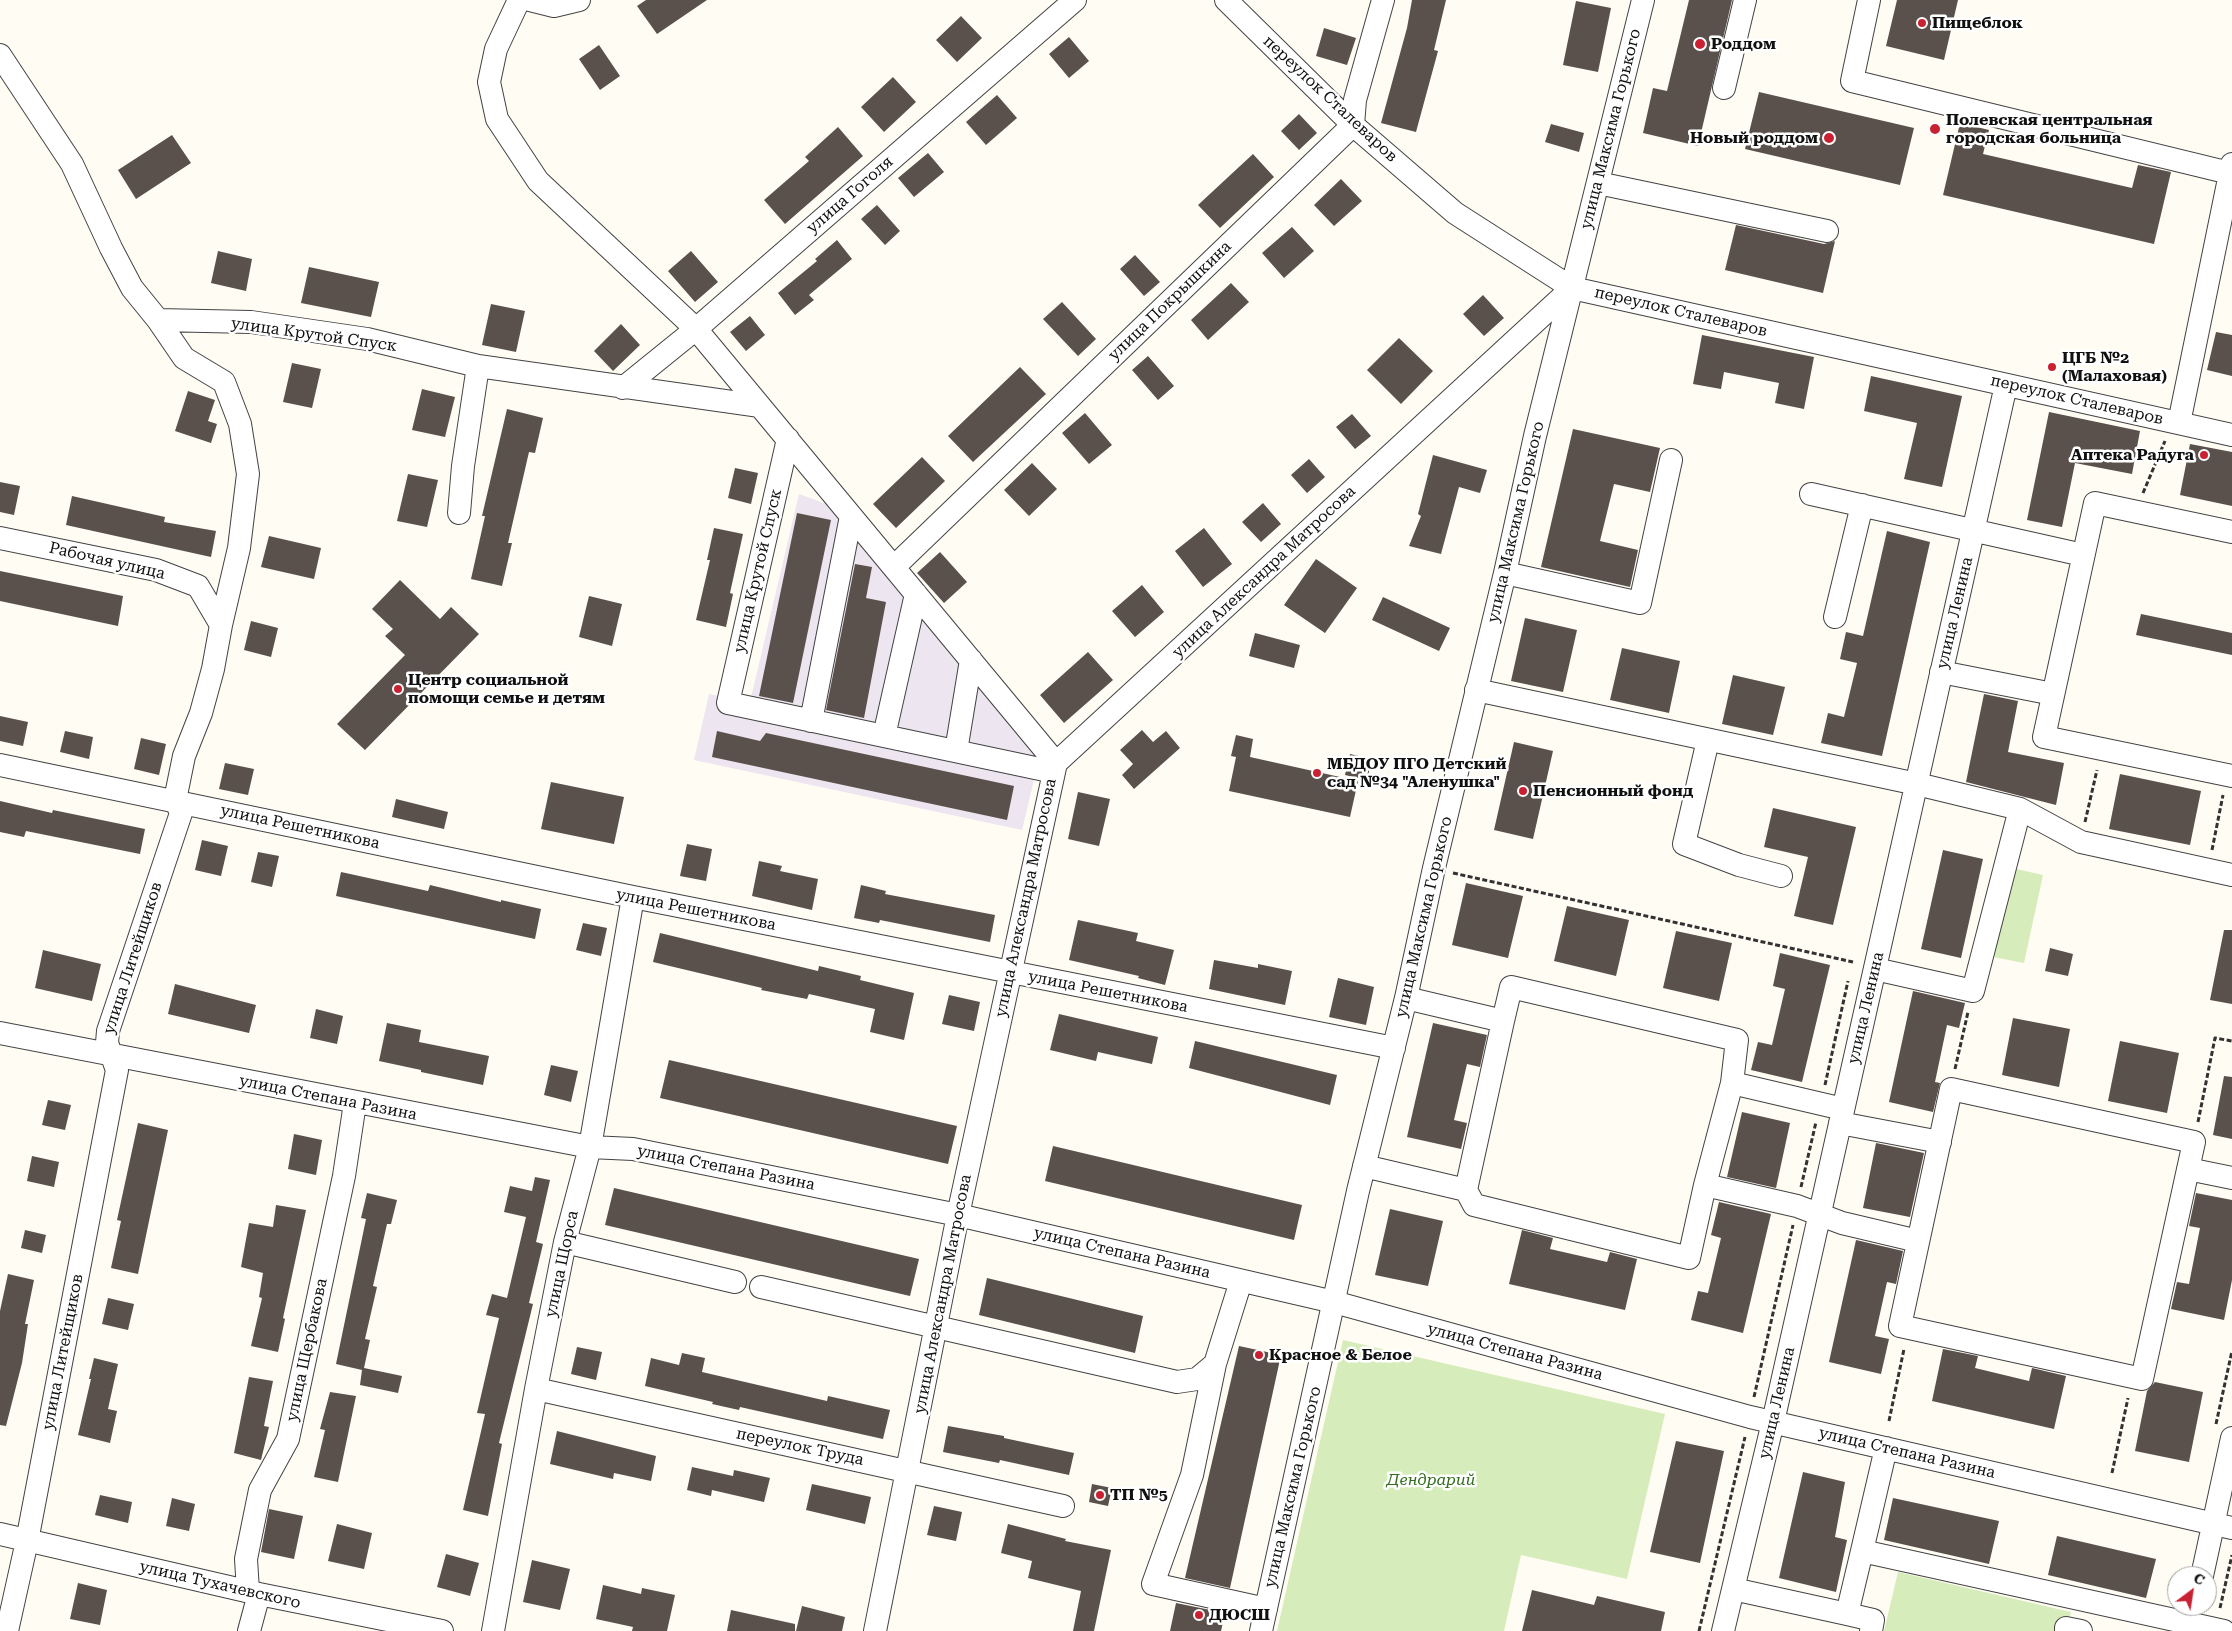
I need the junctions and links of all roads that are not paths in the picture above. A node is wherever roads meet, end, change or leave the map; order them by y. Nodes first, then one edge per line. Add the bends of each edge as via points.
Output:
1 (518, 0) edge
2 (530, 0) edge
3 (579, 0) edge
4 (1075, 0) edge
5 (1226, 0) edge
6 (1383, 0) edge
7 (1642, 0) edge
8 (1744, 0) edge
9 (1869, 0) edge
10 (0, 55) edge
11 (1724, 88) dead end
12 (1353, 125) junction
13 (2231, 169) edge
14 (1598, 183) junction
15 (1827, 231) dead end
16 (1572, 288) junction
17 (158, 320) junction
18 (696, 329) junction
19 (478, 366) junction
20 (2006, 385) junction
21 (623, 388) junction
22 (760, 406) junction
23 (2176, 423) junction
24 (2232, 435) edge
25 (788, 439) junction
26 (1671, 460) dead end
27 (1811, 494) dead end
28 (1862, 506) junction
29 (459, 513) dead end
30 (851, 516) junction
31 (1973, 531) junction
32 (2232, 532) edge
33 (0, 538) edge
34 (2082, 555) junction
35 (894, 567) junction
36 (1505, 574) junction
37 (916, 594) junction
38 (1835, 617) dead end
39 (220, 624) junction
40 (971, 660) junction
41 (1942, 672) junction
42 (1476, 690) junction
43 (2054, 694) junction
44 (811, 721) junction
45 (884, 736) junction
46 (1708, 740) junction
47 (956, 751) junction
48 (0, 765) edge
49 (1055, 768) junction
50 (2229, 775) edge
51 (1917, 784) junction
52 (175, 800) junction
53 (2020, 808) junction
54 (2232, 875) edge
55 (1781, 876) dead end
56 (633, 897) junction
57 (1875, 969) junction
58 (1009, 972) junction
59 (1406, 998) junction
60 (1503, 1021) junction
61 (0, 1033) edge
62 (1394, 1048) junction
63 (112, 1056) junction
64 (1732, 1083) junction
65 (354, 1103) junction
66 (1842, 1116) junction
67 (1940, 1142) junction
68 (590, 1147) junction
69 (1364, 1166) junction
70 (2188, 1169) junction
71 (2232, 1178) edge
72 (1705, 1185) junction
73 (1466, 1190) junction
74 (1820, 1214) junction
75 (958, 1215) junction
76 (1918, 1240) junction
77 (566, 1242) junction
78 (1241, 1281) junction
79 (735, 1282) dead end
80 (761, 1288) dead end
81 (1334, 1302) junction
82 (936, 1327) junction
83 (1215, 1364) junction
84 (536, 1389) junction
85 (1773, 1422) junction
86 (2232, 1438) edge
87 (1886, 1448) junction
88 (908, 1471) junction
89 (1063, 1506) dead end
90 (2223, 1526) edge
91 (0, 1534) edge
92 (27, 1541) junction
93 (1862, 1551) junction
94 (2206, 1566) edge
95 (1733, 1589) junction
96 (253, 1593) junction
97 (1266, 1609) junction
98 (1847, 1614) junction
99 (2192, 1620) edge
100 (2220, 1630) edge
101 (7, 1631) edge
102 (249, 1631) edge
103 (442, 1631) edge
104 (493, 1631) edge
105 (875, 1631) edge
106 (1261, 1631) edge
107 (1723, 1631) edge
108 (1871, 1631) edge
109 (2066, 1631) edge
110 (2082, 1631) edge

1 - 18 street via 496,49 490,82 496,119 538,181
2 - 3 street via 554,6
4 - 18 street, улица Гоголя
5 - 12 street, переулок Сталеваров
6 - 12 street via 1355,100
7 - 14 street, улица Максима Горького
8 - 11 street
9 - 13 street via 1852,81
10 - 17 street via 72,164 132,288
12 - 16 street, переулок Сталеваров via 1455,213
12 - 35 street, улица Покрышкина
13 - 23 street
14 - 15 street
14 - 16 street, улица Максима Горького
16 - 20 street, переулок Сталеваров
16 - 36 street, улица Максима Горького
16 - 49 street, улица Александра Матросова
17 - 19 street, улица Крутой Спуск via 251,322 367,340
17 - 39 street, улица Литейщиков via 184,358 224,382 240,424 248,474 239,548
18 - 21 street, улица Гоголя
18 - 22 street
19 - 21 street, улица Крутой Спуск
19 - 29 street
20 - 23 street, переулок Сталеваров
20 - 31 street, улица Ленина
21 - 22 street, улица Крутой Спуск
22 - 25 street
23 - 24 street, переулок Сталеваров
25 - 30 street
25 - 44 street, улица Крутой Спуск via 728,703
26 - 36 street via 1640,603
27 - 28 street
28 - 31 street
28 - 38 street
30 - 35 street
30 - 44 street
31 - 34 street
31 - 41 street, улица Ленина
32 - 34 street via 2095,503
33 - 39 street, Рабочая улица via 156,570 198,586
34 - 43 street
35 - 37 street
36 - 42 street, улица Максима Горького
37 - 40 street
37 - 45 street
39 - 52 street, улица Литейщиков via 213,669 201,713 184,756
40 - 47 street
40 - 49 street
41 - 43 street
41 - 51 street, улица Ленина
42 - 46 street
42 - 59 street, улица Максима Горького
43 - 50 street via 2044,737
44 - 45 street
45 - 47 street
46 - 51 street
46 - 55 street via 1684,844 1739,865
47 - 49 street
48 - 52 street, улица Решетникова
49 - 58 street, улица Александра Матросова
51 - 53 street
51 - 57 street, улица Ленина
52 - 56 street, улица Решетникова
52 - 63 street, улица Литейщиков via 181,813 108,1032 107,1042
53 - 54 street via 2081,842
53 - 57 street via 1973,990
56 - 58 street, улица Решетникова
56 - 68 street, улица Щорса
57 - 66 street, улица Ленина
58 - 62 street, улица Решетникова
58 - 75 street, улица Александра Матросова
59 - 60 street
59 - 62 street, улица Максима Горького
60 - 64 street via 1511,988 1737,1040
60 - 73 street
61 - 63 street, улица Степана Разина
62 - 69 street, улица Максима Горького
63 - 65 street, улица Степана Разина
63 - 92 street, улица Литейщиков via 117,1070
64 - 66 street
64 - 72 street
65 - 68 street, улица Степана Разина
65 - 96 street, улица Щербакова via 344,1176 288,1439 260,1490 246,1559
66 - 67 street
66 - 74 street, улица Ленина
67 - 70 street via 1951,1089 2194,1142
67 - 76 street
68 - 75 street, улица Степана Разина via 633,1149
68 - 77 street, улица Щорса
69 - 73 street
69 - 81 street, улица Максима Горького
70 - 71 street
70 - 76 street via 2142,1379 1900,1326
72 - 73 street via 1689,1258 1474,1205
72 - 74 street
74 - 76 street via 1842,1223
74 - 85 street, улица Ленина
75 - 78 street, улица Степана Разина
75 - 82 street, улица Александра Матросова
77 - 79 street
77 - 84 street, улица Щорса
78 - 81 street, улица Степана Разина
78 - 83 street
80 - 82 street
81 - 85 street, улица Степана Разина
81 - 97 street, улица Максима Горького
82 - 83 street via 1177,1382 1197,1379
82 - 88 street, улица Александра Матросова
83 - 97 street via 1192,1475 1153,1584
84 - 88 street, переулок Труда
84 - 104 street, улица Щорса
85 - 87 street, улица Степана Разина
85 - 95 street, улица Ленина
86 - 90 street
87 - 90 street, улица Степана Разина
87 - 93 street
88 - 89 street, переулок Труда
88 - 105 street, улица Александра Матросова
90 - 94 street
91 - 92 street, улица Тухачевского
92 - 96 street, улица Тухачевского
92 - 101 street, улица Литейщиков
93 - 98 street
93 - 99 street
95 - 98 street
95 - 107 street, улица Ленина
96 - 102 street, улица Щербакова
96 - 103 street, улица Тухачевского
97 - 106 street, улица Максима Горького
98 - 108 street via 1873,1620
99 - 100 street
109 - 110 street via 2066,1628

